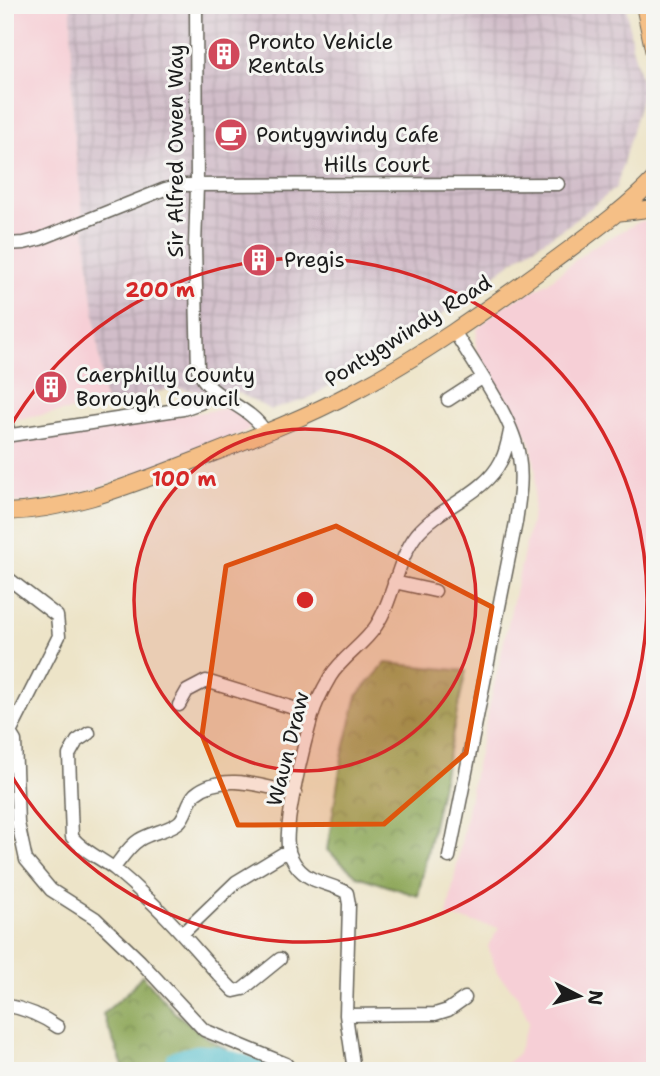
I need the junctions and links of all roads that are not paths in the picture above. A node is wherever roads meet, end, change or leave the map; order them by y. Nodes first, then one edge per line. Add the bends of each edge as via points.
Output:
1 (196, 5) edge
2 (645, 5) edge
3 (655, 58) edge
4 (655, 178) edge
5 (558, 184) dead end
6 (197, 186) junction
7 (655, 208) edge
8 (616, 213) junction
9 (5, 244) edge
10 (454, 331) junction
11 (482, 379) junction
12 (214, 391) junction
13 (448, 400) dead end
14 (5, 417) edge
15 (510, 431) junction
16 (266, 432) junction
17 (7, 436) edge
18 (5, 512) edge
19 (5, 576) edge
20 (394, 582) junction
21 (435, 591) dead end
22 (179, 705) dead end
23 (313, 714) junction
24 (8, 730) edge
25 (89, 733) dead end
26 (295, 793) junction
27 (289, 850) junction
28 (449, 857) dead end
29 (114, 868) junction
30 (183, 933) junction
31 (280, 959) dead end
32 (466, 998) dead end
33 (5, 1005) edge
34 (346, 1015) junction
35 (58, 1027) dead end
36 (289, 1068) dead end
37 (354, 1071) edge

1 - 6 street, Sir Alfred Owen Way
2 - 3 main road
4 - 8 main road, Pontygwindy Road
5 - 6 street, Hills Court
6 - 9 street, Hills Court via 165,189 40,239
6 - 12 street, Sir Alfred Owen Way via 198,369 202,382
7 - 8 main road, Pontygwindy Road
8 - 10 main road, Pontygwindy Road
10 - 11 street
10 - 16 main road, Pontygwindy Road via 355,391
11 - 13 street
11 - 15 street
12 - 16 street, Sir Alfred Owen Way via 259,420
12 - 17 street via 183,409
14 - 17 street
15 - 20 street, Waun Draw via 501,463 478,488 433,517 416,535
15 - 28 street via 522,481
16 - 18 main road, Pontygwindy Road via 99,497 59,507
19 - 24 street via 57,616 59,636
20 - 21 street
20 - 23 street, Waun Draw via 375,628 332,673
22 - 23 street via 187,691 206,681
23 - 26 street, Waun Draw
24 - 36 street via 15,741 18,822 26,860 51,890 95,918 204,1030
25 - 29 street via 69,755 72,838
26 - 27 street, Waun Draw
26 - 29 street via 222,782 205,788 193,796 177,823 139,840
27 - 30 street via 236,882
27 - 34 street via 299,869 316,882 347,893
29 - 30 street
30 - 31 street via 234,991
32 - 34 street via 435,1014
33 - 35 street via 41,1015
34 - 37 street

